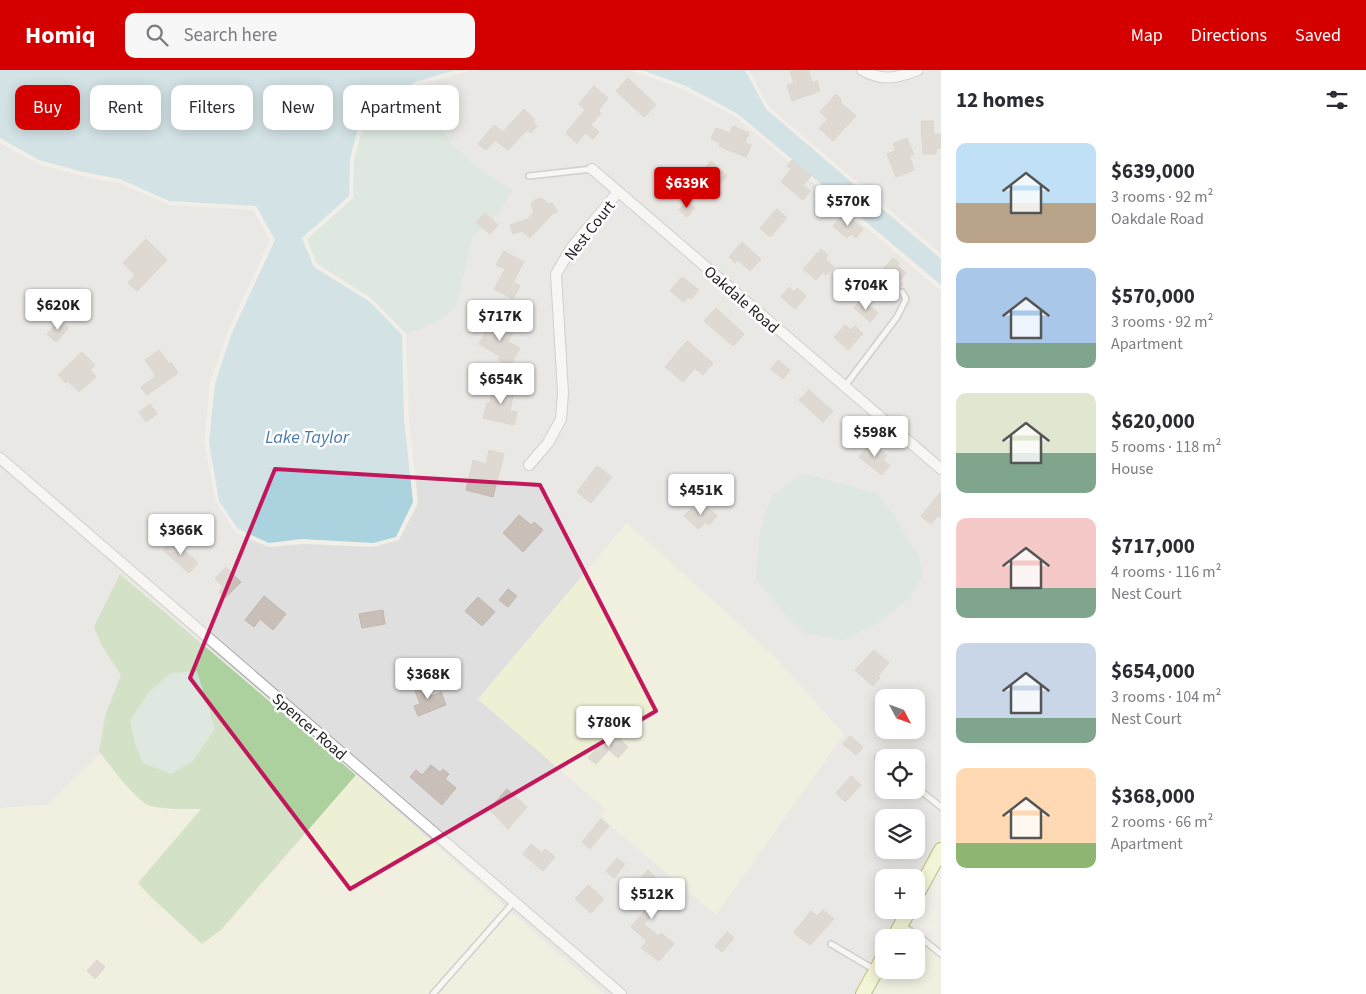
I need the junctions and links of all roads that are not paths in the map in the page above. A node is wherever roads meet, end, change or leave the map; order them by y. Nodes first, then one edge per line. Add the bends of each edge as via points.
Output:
1 (862, 70) edge
2 (918, 70) edge
3 (592, 169) joint
4 (529, 176) dead end
5 (618, 192) junction
6 (902, 292) dead end
7 (844, 386) junction
8 (0, 458) edge
9 (529, 466) dead end
10 (941, 469) edge
11 (925, 794) edge
12 (941, 807) edge
13 (941, 850) edge
14 (925, 879) edge
15 (514, 902) junction
16 (925, 941) edge
17 (831, 944) dead end
18 (941, 954) edge
19 (875, 969) edge
20 (875, 972) edge
21 (433, 994) edge
22 (620, 994) edge
23 (862, 994) edge

1 - 2 street via 871,75 896,78
3 - 4 lane, Oakdale Road
3 - 5 street, Oakdale Road
5 - 7 street, Oakdale Road
5 - 9 street, Nest Court via 572,247 556,274 563,393 561,419 548,443
6 - 7 lane via 906,299 897,317
7 - 10 street, Oakdale Road
8 - 15 street, Spencer Road
11 - 12 lane
13 - 14 main road
15 - 21 lane
15 - 22 street, Spencer Road
16 - 18 lane
17 - 19 lane
20 - 23 main road

